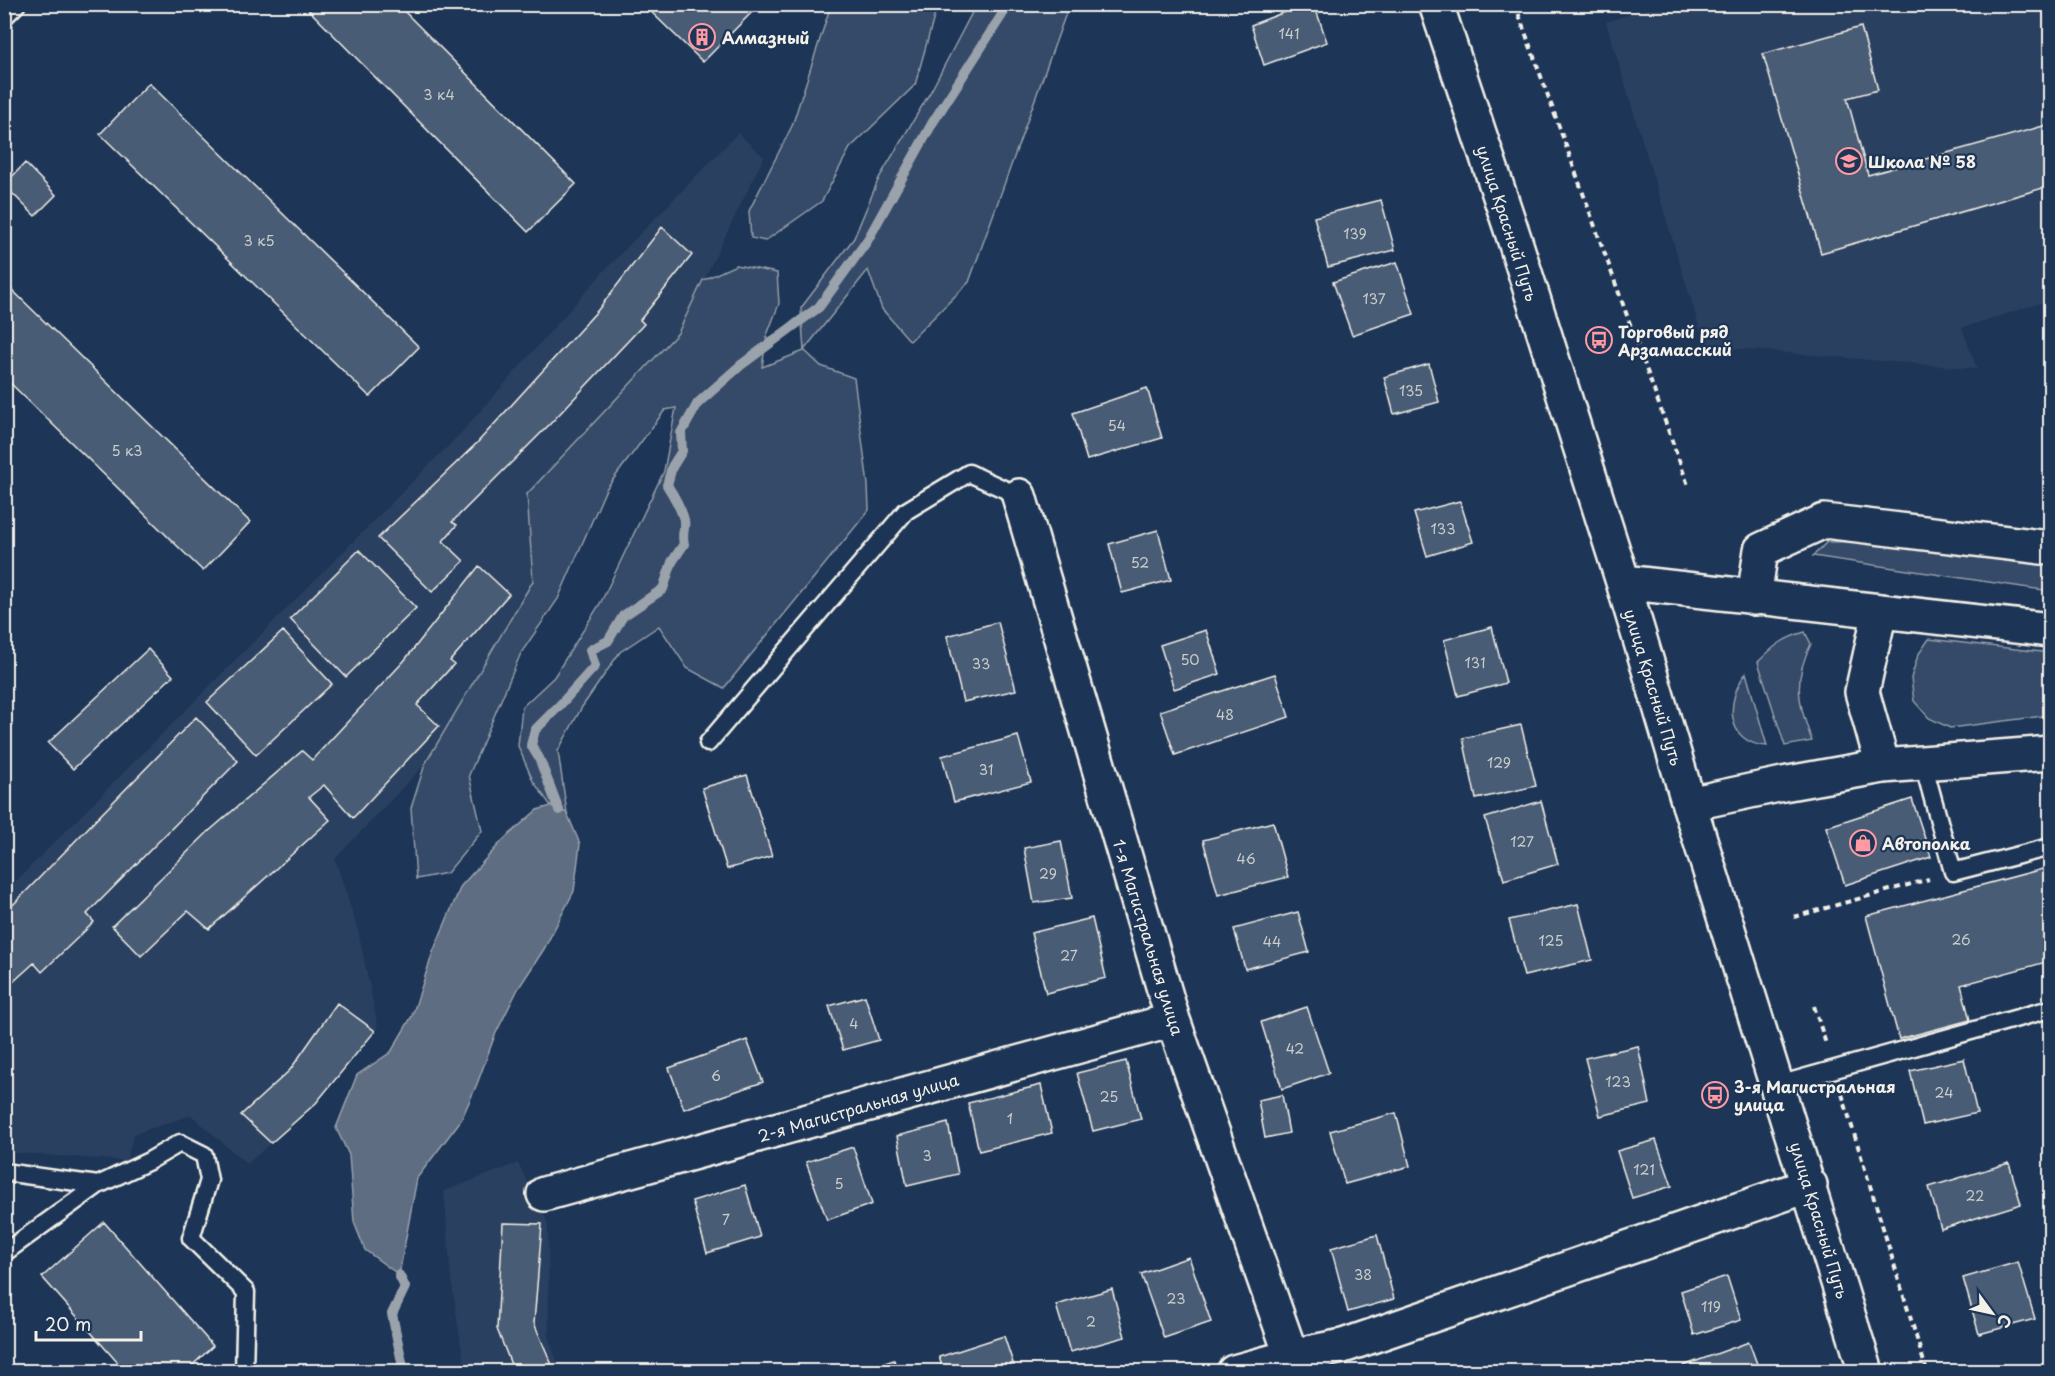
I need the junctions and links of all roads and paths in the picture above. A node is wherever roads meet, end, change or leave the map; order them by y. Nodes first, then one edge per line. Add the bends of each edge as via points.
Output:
1 (17, 4) edge
2 (1436, 4) edge
3 (1515, 4) edge
4 (4, 17) edge
5 (1689, 488) dead end
6 (1019, 496) joint
7 (2050, 548) edge
8 (1623, 582) junction
9 (1754, 598) junction
10 (1880, 611) junction
11 (2050, 630) edge
12 (708, 743) dead end
13 (2050, 753) edge
14 (1923, 763) junction
15 (1883, 766) junction
16 (1689, 804) junction
17 (2050, 847) edge
18 (1953, 872) junction
19 (1794, 917) dead end
20 (1814, 1006) dead end
21 (2050, 1009) edge
22 (1173, 1020) junction
23 (1834, 1070) junction
24 (1778, 1085) junction
25 (4, 1172) edge
26 (98, 1185) junction
27 (1810, 1185) junction
28 (544, 1194) dead end
29 (4, 1253) edge
30 (1295, 1364) edge
31 (244, 1371) edge
32 (1234, 1371) edge
33 (1866, 1371) edge
34 (1927, 1371) edge

1 - 4 lane
2 - 8 street, улица Красный Путь
3 - 5 path
6 - 12 lane via 969,473 906,511
6 - 22 street, 1-я Магистральная улица
7 - 9 street via 1824,521 1761,550
8 - 9 street
8 - 16 street, улица Красный Путь
9 - 10 street
10 - 11 street
10 - 15 street via 1862,693
13 - 14 street
14 - 15 street
14 - 18 lane
15 - 16 street
16 - 24 street, улица Красный Путь
17 - 18 lane
18 - 19 path
20 - 23 path
21 - 23 lane
22 - 28 street, 2-я Магистральная улица
22 - 30 street, 1-я Магистральная улица
23 - 24 lane
23 - 34 path
24 - 27 street, улица Красный Путь
25 - 26 lane
26 - 29 lane
26 - 31 lane via 180,1143 204,1155 209,1180 191,1238 246,1292
27 - 30 street
27 - 33 street, улица Красный Путь
30 - 32 street

